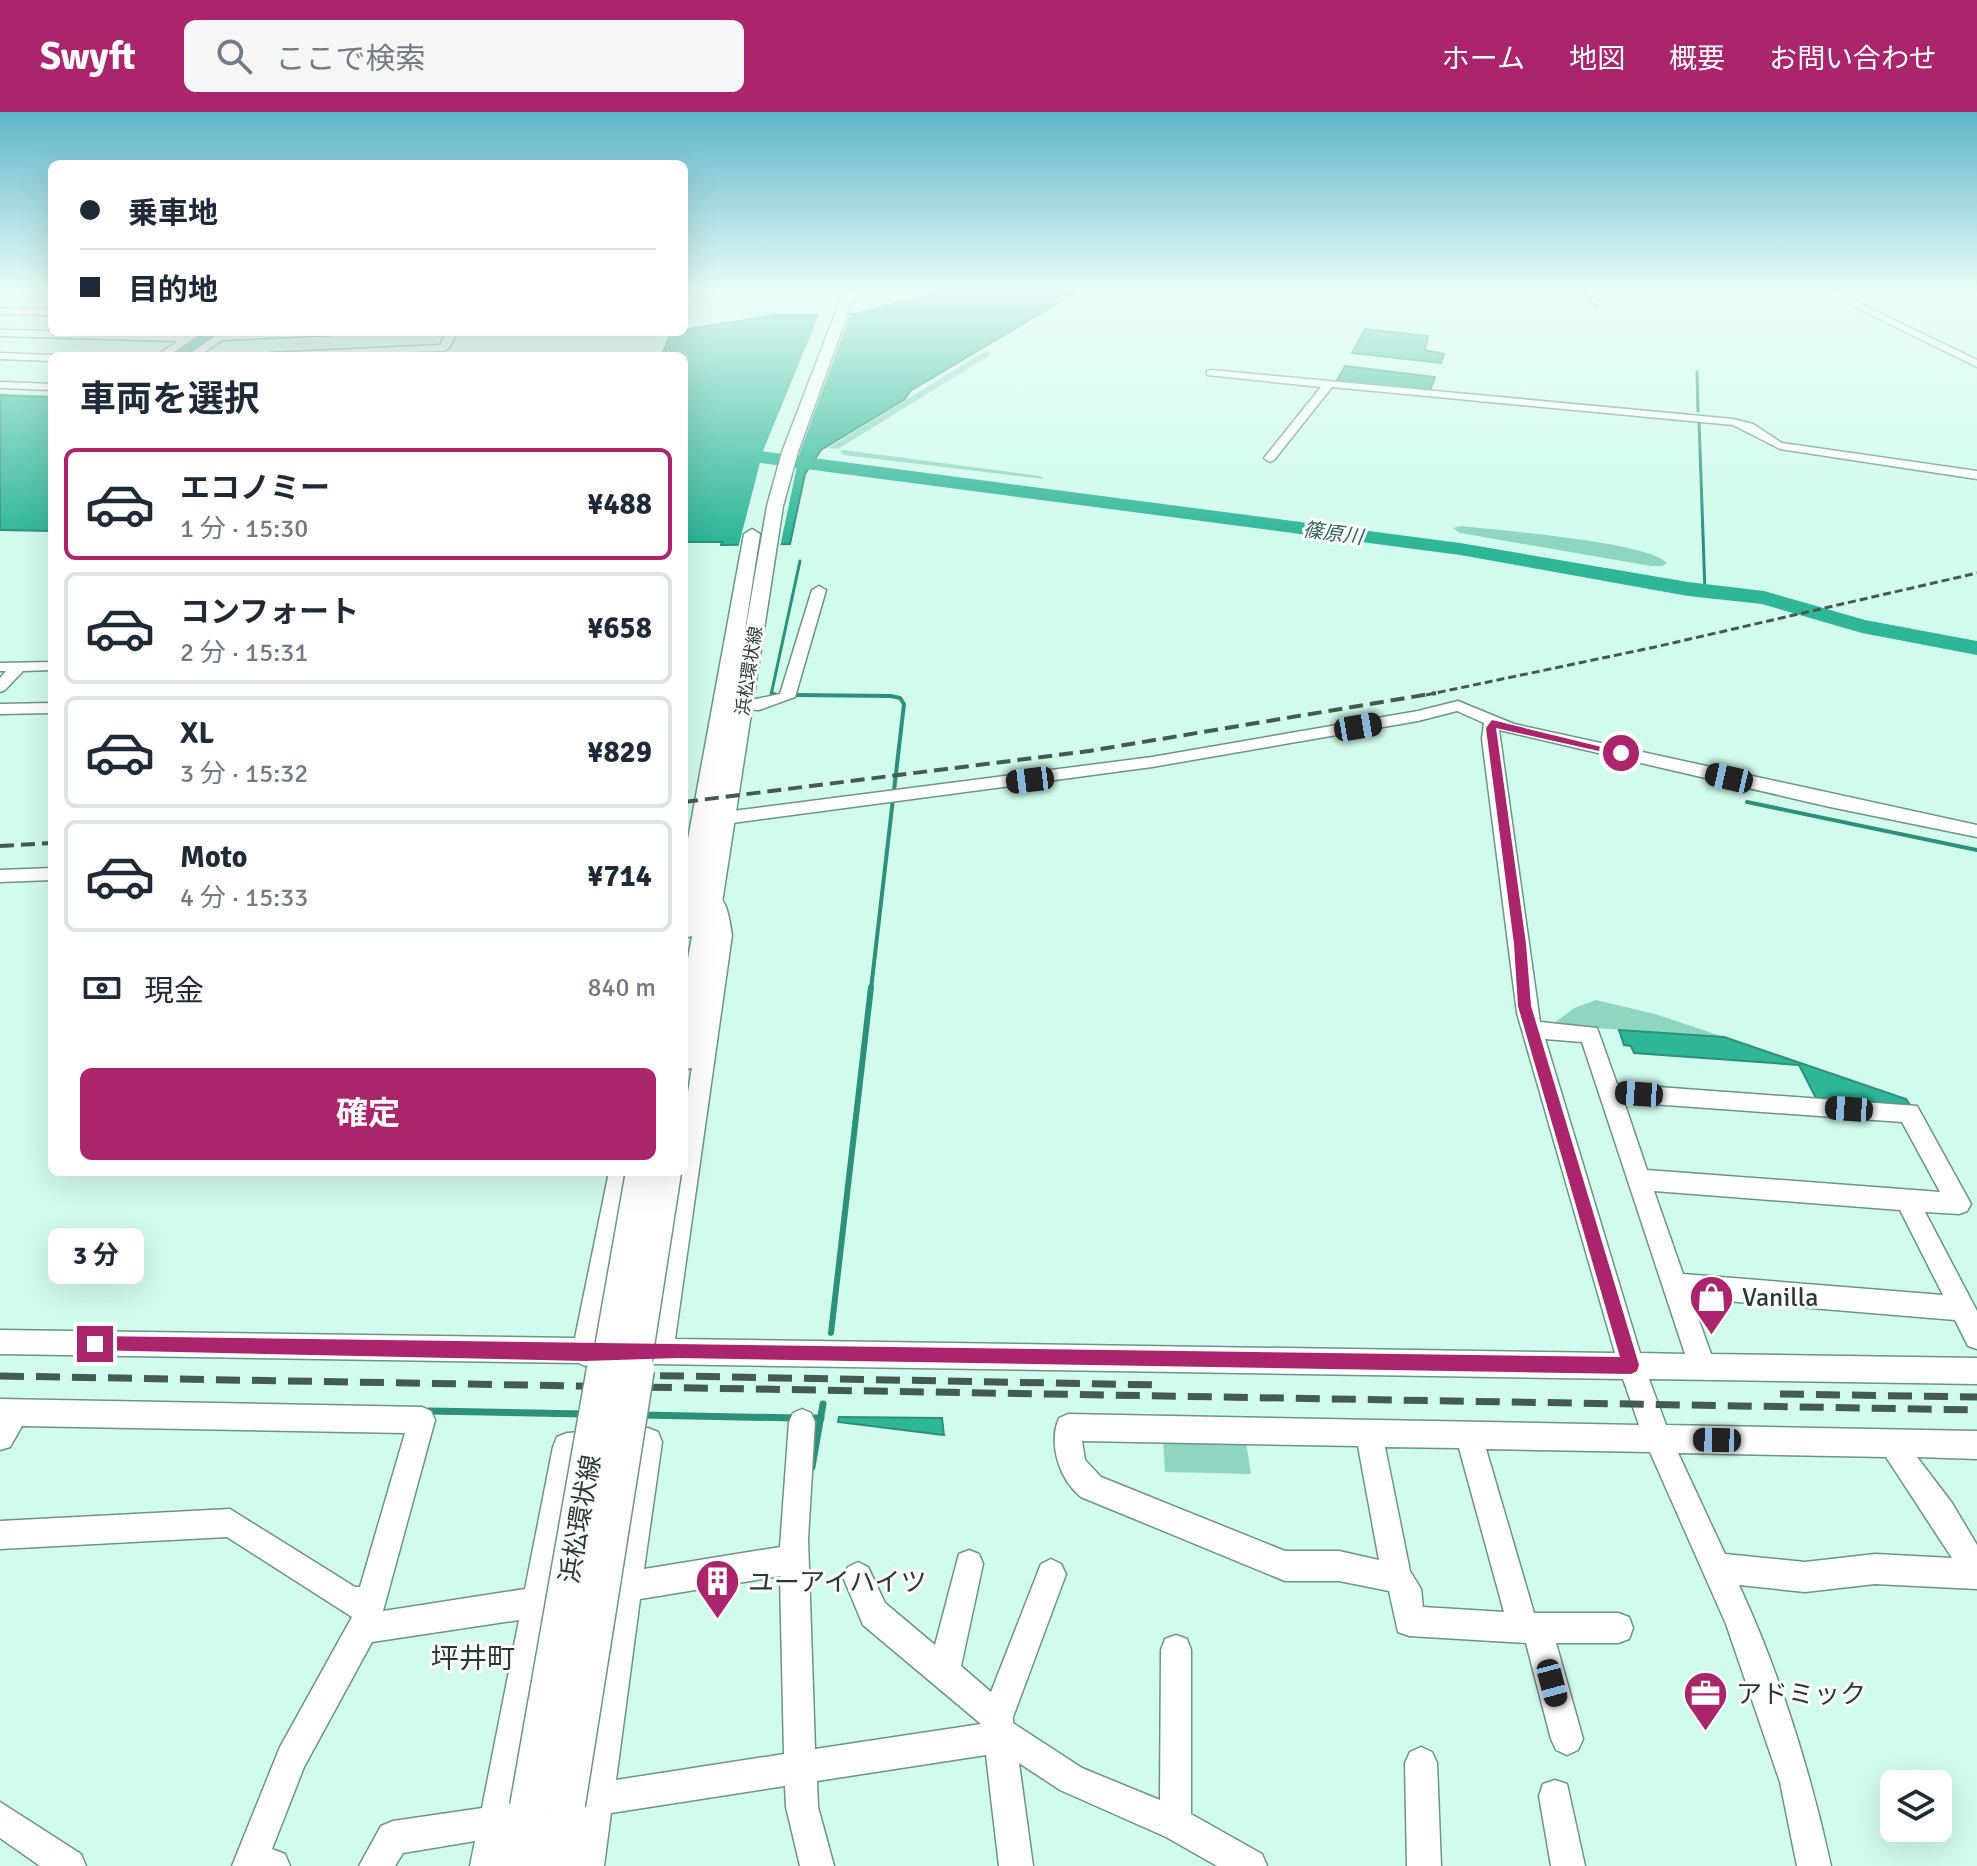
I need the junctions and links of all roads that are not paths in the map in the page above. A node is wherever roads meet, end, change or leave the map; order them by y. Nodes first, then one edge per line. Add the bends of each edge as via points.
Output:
1 (808, 375) edge
2 (815, 375) edge
3 (1231, 375) edge
4 (1329, 384) junction
5 (0, 385) edge
6 (48, 387) edge
7 (1270, 458) dead end
8 (771, 460) dead end
9 (1977, 475) edge
10 (756, 516) dead end
11 (758, 551) junction
12 (819, 590) dead end
13 (48, 666) edge
14 (0, 667) edge
15 (19, 667) junction
16 (0, 687) edge
17 (48, 708) edge
18 (0, 709) edge
19 (735, 713) junction
20 (1488, 721) junction
21 (725, 818) junction
22 (693, 822) edge
23 (1977, 831) edge
24 (48, 874) edge
25 (0, 876) edge
26 (688, 882) edge
27 (710, 897) junction
28 (1532, 1030) junction
29 (688, 1034) edge
30 (1609, 1092) junction
31 (688, 1166) edge
32 (619, 1176) edge
33 (640, 1176) edge
34 (665, 1176) edge
35 (687, 1176) edge
36 (1639, 1180) junction
37 (1907, 1200) junction
38 (1675, 1285) junction
39 (1963, 1309) junction
40 (1977, 1337) edge
41 (0, 1342) edge
42 (661, 1350) junction
43 (585, 1353) junction
44 (1631, 1365) junction
45 (1702, 1367) junction
46 (1977, 1371) edge
47 (8, 1412) edge
48 (802, 1422) dead end
49 (1369, 1433) junction
50 (1469, 1435) junction
51 (0, 1437) edge
52 (1658, 1439) junction
53 (1894, 1443) junction
54 (1977, 1445) edge
55 (0, 1535) edge
56 (794, 1559) junction
57 (969, 1564) dead end
58 (1719, 1568) junction
59 (1051, 1574) dead end
60 (1977, 1574) edge
61 (858, 1577) dead end
62 (1397, 1578) junction
63 (627, 1587) junction
64 (538, 1601) junction
65 (368, 1614) junction
66 (1530, 1628) junction
67 (1618, 1628) dead end
68 (1176, 1650) dead end
69 (944, 1672) junction
70 (998, 1726) junction
71 (1567, 1739) dead end
72 (1421, 1763) dead end
73 (800, 1768) junction
74 (1555, 1796) dead end
75 (547, 1808) junction
76 (0, 1818) edge
77 (1173, 1823) junction
78 (258, 1864) edge
79 (69, 1866) edge
80 (376, 1866) edge
81 (487, 1866) edge
82 (518, 1866) edge
83 (556, 1866) edge
84 (587, 1866) edge
85 (817, 1866) edge
86 (1016, 1866) edge
87 (1250, 1866) edge
88 (1424, 1866) edge
89 (1568, 1866) edge
90 (1814, 1866) edge

1 - 8 main road, 浜松環状線
2 - 11 main road, 浜松環状線
3 - 4 street
4 - 7 street
4 - 9 street via 1733,422 1754,427 1780,446
5 - 6 street
10 - 11 main road, 浜松環状線
11 - 19 main road, 浜松環状線
12 - 19 street via 787,697
13 - 15 street
14 - 15 street
15 - 16 street
17 - 18 street
19 - 21 main road, 浜松環状線
19 - 22 main road, 浜松環状線
20 - 21 street via 1458,706 1152,762
20 - 23 street
20 - 28 street
21 - 27 main road, 浜松環状線
22 - 26 main road, 浜松環状線
24 - 25 street
27 - 29 main road, 浜松環状線
27 - 31 street via 719,910 722,935
28 - 30 street via 1590,1034
28 - 44 street
30 - 36 street
30 - 37 street via 1909,1113 1959,1204
32 - 43 street
33 - 75 main road, 浜松環状線, bridge
34 - 75 main road, 浜松環状線, bridge
35 - 42 street
36 - 37 street
36 - 38 street
37 - 39 street
38 - 39 street
38 - 45 street
39 - 40 street
41 - 43 street
42 - 43 street
42 - 44 street
44 - 45 street
44 - 52 street
45 - 46 street
47 - 51 street
47 - 65 street via 422,1420
48 - 56 street
49 - 50 street
49 - 62 street
49 - 62 street via 1068,1427 1072,1468 1091,1487 1285,1566 1339,1566
50 - 52 street
50 - 66 street
52 - 53 street
52 - 58 street
53 - 54 street
53 - 60 street
55 - 65 street via 230,1523
56 - 63 street
56 - 73 street
57 - 69 street
58 - 60 street via 1786,1577 1875,1569
58 - 90 street via 1796,1782
59 - 70 street
61 - 69 street via 874,1614
62 - 66 street via 1406,1589 1409,1621
63 - 64 street
63 - 64 street via 648,1442 567,1447
63 - 75 street
64 - 65 street via 377,1627
64 - 75 street
65 - 78 street via 291,1758
66 - 67 street
66 - 71 street
68 - 77 street
69 - 70 street
70 - 73 street
70 - 77 street via 1071,1779
70 - 86 street
72 - 88 street
73 - 75 street
73 - 85 street via 804,1817
74 - 89 street
75 - 80 street via 393,1838
75 - 81 street
75 - 82 main road, 浜松環状線
75 - 83 main road, 浜松環状線
75 - 84 street
76 - 79 street
77 - 87 street

